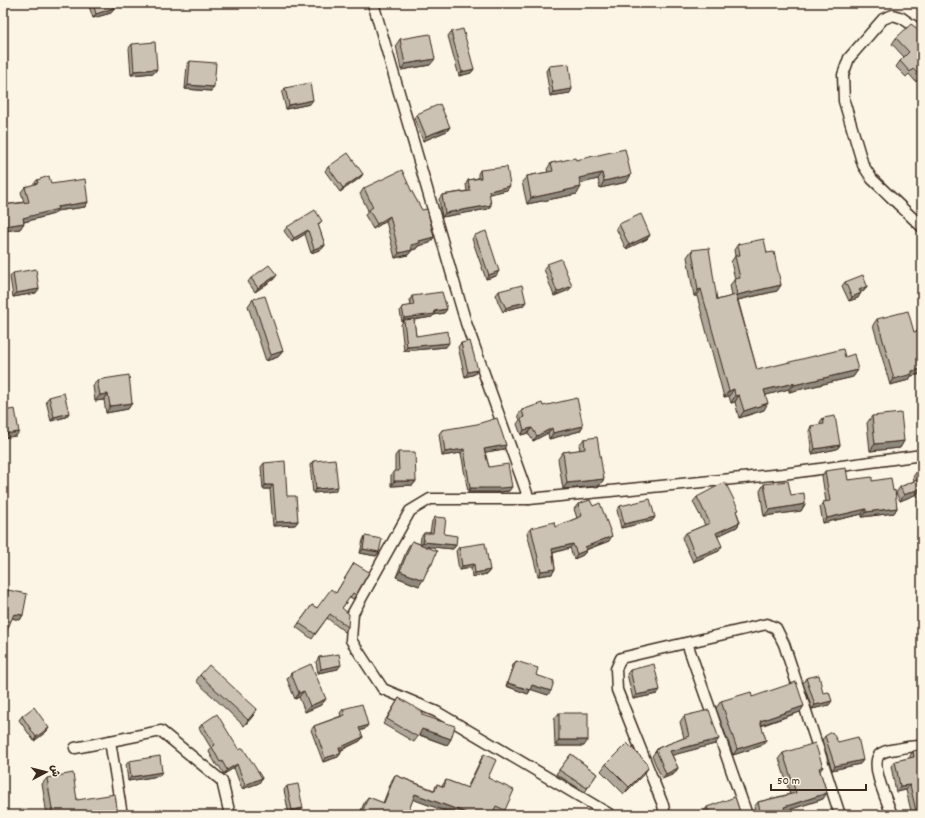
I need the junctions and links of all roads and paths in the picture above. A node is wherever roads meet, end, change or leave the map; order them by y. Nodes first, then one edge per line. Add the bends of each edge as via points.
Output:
1 (373, 3) edge
2 (922, 32) edge
3 (922, 227) edge
4 (922, 455) edge
5 (529, 499) junction
6 (687, 642) junction
7 (110, 741) junction
8 (922, 746) edge
9 (76, 748) dead end
10 (122, 815) edge
11 (230, 815) edge
12 (611, 815) edge
13 (665, 815) edge
14 (747, 815) edge
15 (840, 815) edge
16 (892, 815) edge

1 - 5 street via 466,323
2 - 3 street via 893,15 883,19 849,58 843,75 844,101 864,165 872,179
4 - 5 street via 775,475
5 - 12 street via 430,499 410,511 353,613 351,640 383,690 437,712
6 - 13 street via 621,658 616,669 617,690
6 - 14 street
6 - 15 street via 767,624 776,628 784,644
7 - 9 street
7 - 10 street
7 - 11 street via 161,731 222,781
8 - 16 street via 887,750 876,761 877,772

